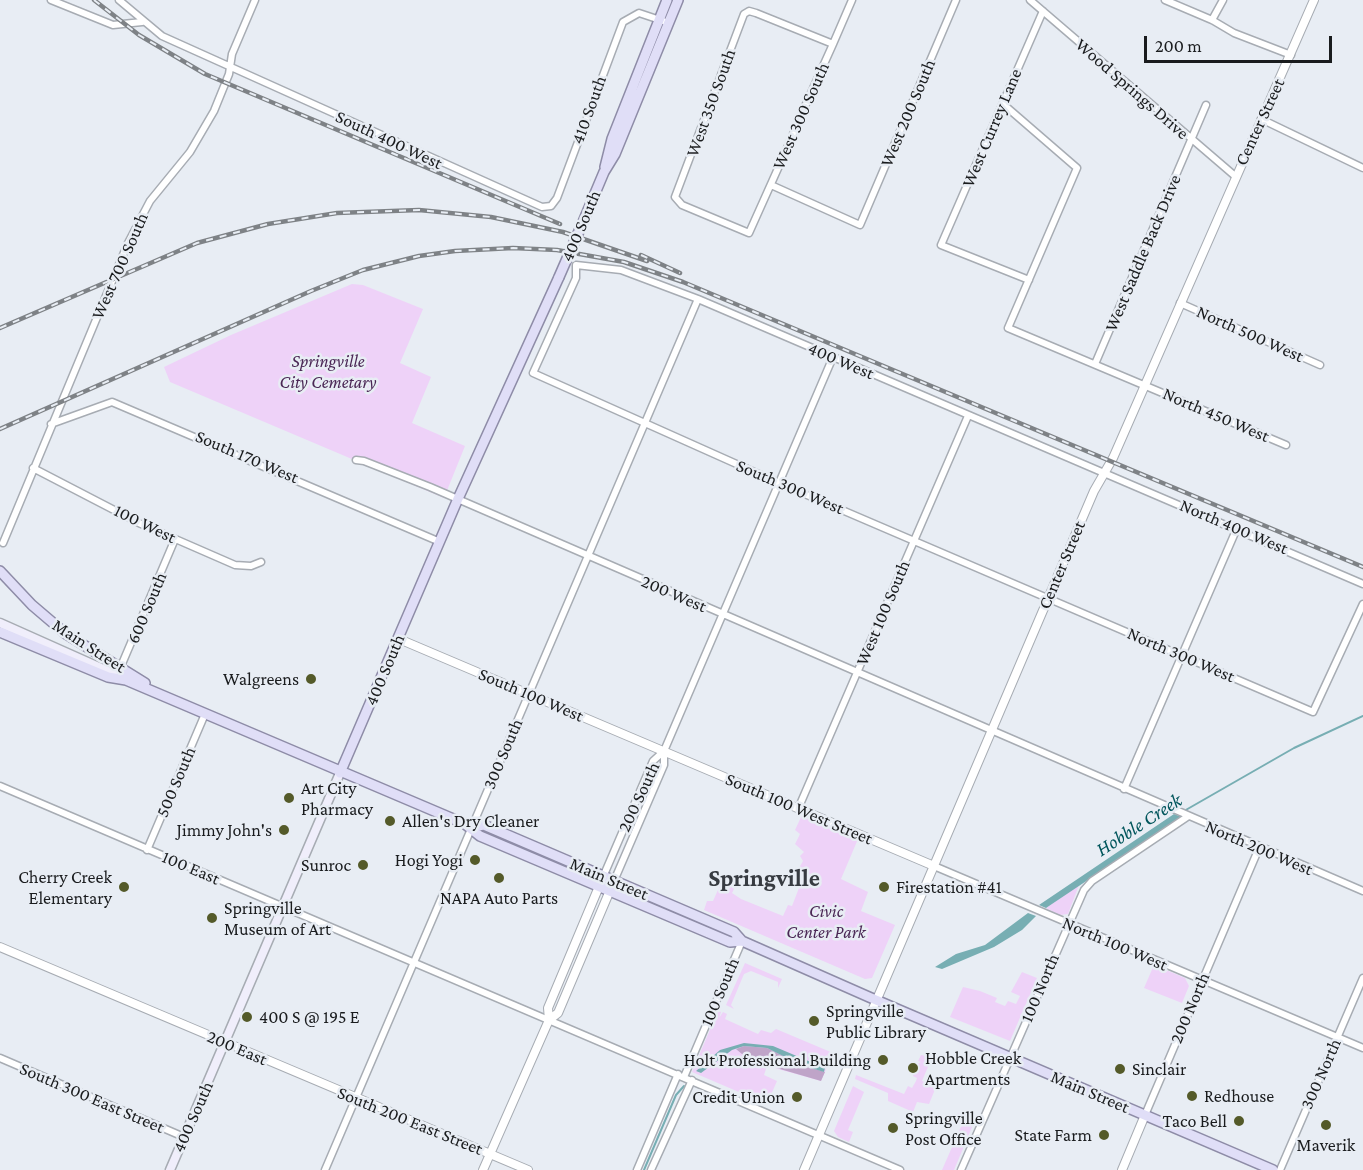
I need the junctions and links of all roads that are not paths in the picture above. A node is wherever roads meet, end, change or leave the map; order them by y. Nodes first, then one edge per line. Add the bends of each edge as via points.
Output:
1 (51, 0) edge
2 (119, 0) edge
3 (255, 0) edge
4 (667, 0) edge
5 (678, 0) edge
6 (852, 0) edge
7 (956, 0) edge
8 (1030, 0) edge
9 (1165, 0) edge
10 (1223, 0) edge
11 (1314, 0) edge
12 (1043, 11) junction
13 (1212, 20) junction
14 (142, 22) junction
15 (664, 22) junction
16 (833, 44) junction
17 (1291, 54) junction
18 (229, 67) junction
19 (1003, 104) junction
20 (1206, 105) dead end
21 (1261, 119) junction
22 (1192, 141) junction
23 (1363, 168) edge
24 (1235, 176) junction
25 (771, 185) junction
26 (551, 206) joint
27 (749, 232) joint
28 (576, 265) joint
29 (1029, 280) junction
30 (698, 298) junction
31 (1180, 303) junction
32 (833, 357) junction
33 (1095, 364) junction
34 (1320, 365) dead end
35 (533, 373) joint
36 (1145, 385) junction
37 (968, 416) junction
38 (51, 423) junction
39 (644, 423) junction
40 (1286, 445) dead end
41 (356, 460) dead end
42 (33, 468) junction
43 (1104, 471) junction
44 (779, 483) junction
45 (457, 501) junction
46 (1237, 528) junction
47 (175, 539) junction
48 (914, 541) junction
49 (440, 542) junction
50 (3, 543) dead end
51 (587, 556) junction
52 (261, 562) dead end
53 (0, 571) edge
54 (1363, 584) edge
55 (1048, 598) junction
56 (1363, 604) edge
57 (723, 615) junction
58 (0, 623) edge
59 (0, 632) edge
60 (399, 639) junction
61 (1182, 656) junction
62 (122, 674) junction
63 (857, 674) junction
64 (528, 694) junction
65 (205, 714) junction
66 (991, 731) junction
67 (664, 750) junction
68 (340, 773) junction
69 (0, 786) edge
70 (1124, 789) junction
71 (798, 809) junction
72 (1187, 817) junction
73 (472, 827) junction
74 (1260, 848) junction
75 (147, 850) junction
76 (934, 866) junction
77 (603, 877) junction
78 (614, 881) junction
79 (599, 887) junction
80 (610, 891) junction
81 (1363, 891) edge
82 (284, 907) junction
83 (1067, 924) junction
84 (742, 941) junction
85 (0, 947) edge
86 (413, 963) junction
87 (1363, 978) edge
88 (1201, 981) junction
89 (876, 1000) junction
90 (549, 1020) junction
91 (1338, 1037) junction
92 (226, 1044) junction
93 (1363, 1048) edge
94 (0, 1058) edge
95 (1010, 1058) junction
96 (292, 1072) joint
97 (681, 1075) junction
98 (692, 1080) junction
99 (356, 1099) junction
100 (1145, 1115) junction
101 (819, 1135) junction
102 (184, 1137) junction
103 (490, 1154) junction
104 (170, 1170) edge
105 (325, 1170) edge
106 (483, 1170) edge
107 (528, 1170) edge
108 (637, 1170) edge
109 (651, 1170) edge
110 (804, 1170) edge
111 (900, 1170) edge
112 (961, 1170) edge
113 (1122, 1170) edge
114 (1273, 1170) edge
115 (1280, 1170) edge

1 - 14 street via 113,25
2 - 14 street, South 400 West
3 - 18 street, West 700 South
4 - 15 main road, 400 South
5 - 15 main road, 400 South
6 - 16 street, West 300 South
7 - 25 street, West 200 South via 860,225
8 - 12 street, Wood Springs Drive
9 - 13 street
10 - 13 street
11 - 17 street, Center Street
12 - 19 street, West Currey Lane
12 - 22 street, Wood Springs Drive
13 - 17 street via 1234,33
14 - 18 street, South 400 West via 162,36
15 - 26 street, 410 South via 639,13 630,16 619,29
15 - 45 main road, 400 South, bridge via 615,154
16 - 25 street, West 300 South
16 - 27 street, West 350 South via 749,11 742,17 675,197 682,205
17 - 21 street, Center Street
18 - 26 street, South 400 West via 524,201
18 - 38 street, West 700 South via 214,111 190,152 150,201 128,243
19 - 29 street via 1077,168
19 - 29 street, West Currey Lane via 942,245
20 - 22 street, West Saddle Back Drive
21 - 23 street
21 - 24 street, Center Street
22 - 24 street, Wood Springs Drive
22 - 33 street, West Saddle Back Drive
24 - 31 street, Center Street
25 - 27 street, West 300 South
28 - 30 street, 400 West via 630,272
28 - 35 street, 400 South via 576,278
29 - 33 street, North 450 West via 1008,328
30 - 32 street, 400 West
30 - 39 street, 300 South
31 - 34 street, North 500 West
31 - 36 street, Center Street
32 - 37 street, 400 West
32 - 44 street
33 - 36 street, North 450 West
35 - 39 street, South 300 West
36 - 40 street, North 450 West
36 - 43 street, Center Street
37 - 43 street, 400 West
37 - 48 street, West 100 South
38 - 42 street, West 700 South
38 - 49 street, South 170 West via 112,402 133,408
39 - 44 street, South 300 West
39 - 51 street, 300 South
41 - 45 street, 200 West
42 - 47 street, 100 West
42 - 50 street, West 700 South
43 - 46 street, North 400 West
43 - 55 street, Center Street
44 - 48 street, South 300 West
44 - 57 street
45 - 49 main road, 400 South
45 - 51 street, 200 West
46 - 54 street, North 400 West
46 - 61 street
47 - 52 street, 100 West via 235,565
47 - 62 street, 600 South
48 - 55 street, South 300 West
48 - 63 street, West 100 South
49 - 60 main road, 400 South
51 - 57 street, 200 West
51 - 64 street, 300 South
53 - 62 main road, Main Street via 66,634
55 - 61 street, North 300 West
55 - 66 street, Center Street
56 - 61 street, North 300 West via 1313,711
57 - 63 street, 200 West
57 - 67 street
58 - 62 main road
59 - 62 main road, Main Street via 108,677
60 - 64 street, South 100 West
60 - 68 main road, 400 South
61 - 70 street
62 - 65 main road, Main Street
63 - 66 street, 200 West
63 - 71 street, West 100 South
64 - 67 street, South 100 West
64 - 73 street, 300 South
65 - 68 main road, Main Street
65 - 75 street, 500 South
66 - 70 street, North 200 West
66 - 76 street, Center Street
67 - 71 street, South 100 West Street
67 - 77 street, 200 South via 653,761
67 - 78 street, 200 South via 664,765
68 - 73 main road, Main Street
68 - 82 main road, 400 South
69 - 75 street, 100 East
70 - 72 street, North 200 West
71 - 76 street, South 100 West Street
72 - 74 street, North 200 West
72 - 83 street, 100 North via 1092,881
73 - 77 main road, Main Street via 484,825
73 - 79 main road, Main Street via 480,836
73 - 86 street, 300 South
74 - 81 street, North 200 West
74 - 88 street, 200 North
75 - 82 street, 100 East
76 - 83 street, North 100 West
76 - 89 street, Center Street
77 - 78 main road, Main Street
77 - 79 street, 200 South
78 - 80 street, 200 South
78 - 84 main road, Main Street via 734,932
79 - 80 main road, Main Street
79 - 90 street, 200 South via 548,1008
80 - 84 main road, Main Street via 730,942
80 - 90 street, 200 South via 558,1013
82 - 86 street, 100 East
82 - 92 main road, 400 South
83 - 88 street, North 100 West
83 - 95 street, 100 North
84 - 89 main road, Main Street
84 - 97 street, 100 South
85 - 92 street, 200 East
86 - 90 street, 100 East
86 - 99 street, 300 South
87 - 91 street, 300 North
88 - 91 street, North 100 West
88 - 100 street, 200 North
89 - 95 main road, Main Street
89 - 101 street, Center Street
90 - 97 street, 100 East
90 - 103 street
91 - 93 street, North 100 West
91 - 115 street, 300 North
92 - 96 street, 200 East
92 - 102 main road, 400 South
94 - 102 street, South 300 East Street
95 - 100 main road, Main Street
95 - 112 street, 100 North
96 - 99 street, South 200 East Street
97 - 98 street, 100 East
97 - 108 street, 100 South
98 - 101 street, 100 East
98 - 109 street
99 - 103 street, South 200 East Street
99 - 105 street, 300 South
100 - 113 street, 200 North
100 - 114 main road, Main Street
101 - 110 street, Center Street
101 - 111 street, 100 East
102 - 104 main road, 400 South
103 - 106 street
103 - 107 street, South 200 East Street

